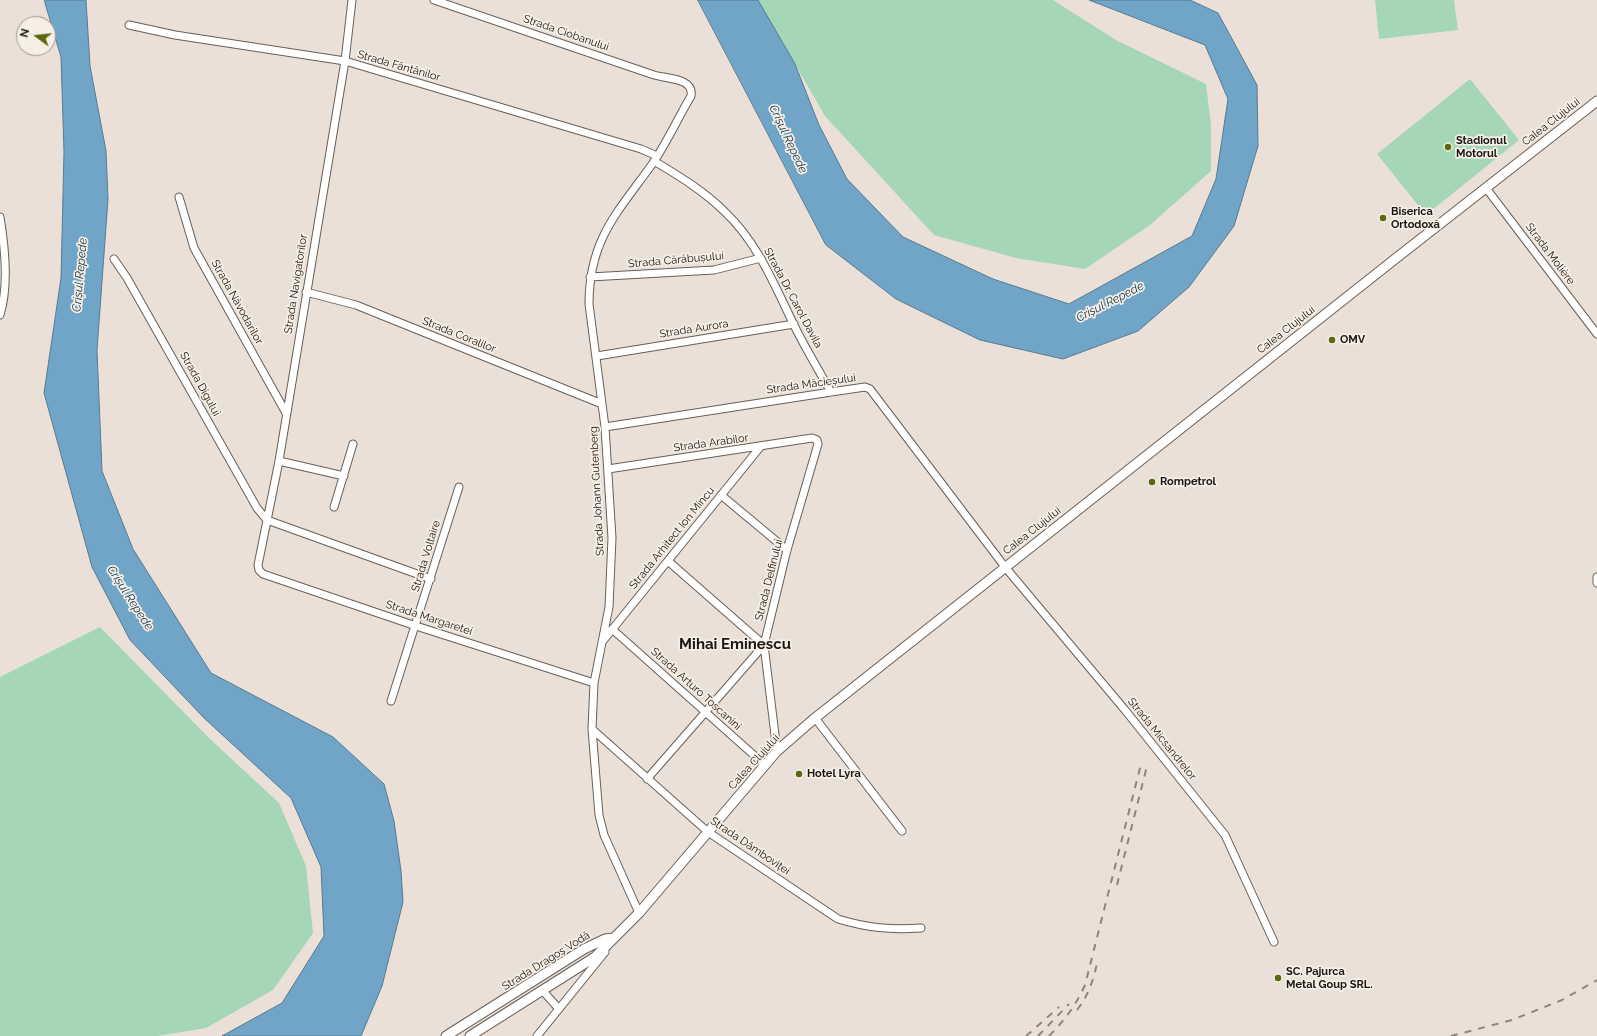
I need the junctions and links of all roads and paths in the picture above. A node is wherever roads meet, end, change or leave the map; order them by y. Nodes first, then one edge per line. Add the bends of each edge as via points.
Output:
1 (352, 0) edge
2 (434, 0) edge
3 (128, 25) dead end
4 (345, 61) junction
5 (691, 87) joint
6 (1597, 101) edge
7 (655, 158) junction
8 (1486, 188) junction
9 (179, 197) dead end
10 (0, 217) edge
11 (761, 258) junction
12 (114, 259) dead end
13 (590, 277) junction
14 (306, 292) junction
15 (0, 315) edge
16 (794, 324) junction
17 (1597, 334) edge
18 (597, 356) junction
19 (831, 392) junction
20 (602, 404) junction
21 (286, 413) junction
22 (605, 427) junction
23 (817, 440) joint
24 (353, 444) dead end
25 (761, 446) junction
26 (279, 461) junction
27 (608, 469) junction
28 (344, 476) junction
29 (459, 487) dead end
30 (722, 495) junction
31 (334, 508) dead end
32 (267, 520) junction
33 (787, 550) junction
34 (668, 561) junction
35 (1005, 567) junction
36 (259, 570) joint
37 (431, 579) junction
38 (416, 626) junction
39 (612, 629) junction
40 (601, 643) junction
41 (764, 645) junction
42 (594, 683) junction
43 (391, 701) dead end
44 (705, 712) junction
45 (815, 718) junction
46 (592, 729) junction
47 (777, 751) junction
48 (765, 765) junction
49 (647, 779) junction
50 (902, 831) dead end
51 (708, 832) junction
52 (639, 913) junction
53 (921, 928) dead end
54 (613, 938) junction
55 (1274, 942) dead end
56 (584, 949) junction
57 (522, 989) junction
58 (542, 990) junction
59 (526, 1000) junction
60 (558, 1009) junction
61 (446, 1036) edge
62 (470, 1036) edge
63 (537, 1036) edge

1 - 4 street, Strada Navigatorilor
2 - 5 street, Strada Ciobanului via 654,75 686,83
3 - 4 street, Strada Fântânilor via 175,35
4 - 7 street, Strada Fântânilor via 633,146
4 - 14 street, Strada Navigatorilor
5 - 7 street, Strada Johann Gutenberg via 691,96
6 - 8 main road, Calea Clujului
7 - 11 street, Strada Dr. Carol Davila via 726,213
7 - 13 street, Strada Johann Gutenberg via 614,214 594,255
8 - 17 street, Strada Molière
8 - 35 main road, Calea Clujului
9 - 21 street, Strada Năvodarilor via 194,248
10 - 15 street via 4,291
11 - 13 street, Strada Cărăbușului via 714,270
11 - 16 street, Strada Dr. Carol Davila
12 - 32 street, Strada Digului via 257,508
13 - 18 street, Strada Johann Gutenberg via 590,304
14 - 20 street, Strada Coralilor via 356,305
14 - 21 street, Strada Navigatorilor
16 - 18 street, Strada Aurora
16 - 19 street, Strada Dr. Carol Davila
18 - 20 street, Strada Johann Gutenberg
19 - 22 street, Strada Măcieșului
19 - 35 street, Strada Măcieșului via 865,387 870,389
20 - 22 street, Strada Johann Gutenberg
21 - 26 street, Strada Navigatorilor
22 - 27 street, Strada Johann Gutenberg
23 - 25 street, Strada Arabilor via 812,438
23 - 33 street, Strada Delfinului via 818,444
24 - 28 street
25 - 27 street, Strada Arabilor
25 - 30 street, Strada Arhitect Ion Mincu
26 - 28 street
26 - 32 street, Strada Navigatorilor
27 - 40 street, Strada Johann Gutenberg via 612,538 611,576 609,607
28 - 31 street
29 - 37 street, Strada Voltaire
30 - 33 street
30 - 34 street, Strada Arhitect Ion Mincu
32 - 36 street, Strada Navigatorilor
32 - 37 street
33 - 41 street, Strada Delfinului
34 - 39 street, Strada Arhitect Ion Mincu
34 - 41 street
35 - 45 main road, Calea Clujului
35 - 55 street, Strada Micsandrelor via 1125,710 1225,835
36 - 38 street, Strada Margaretei via 264,574
37 - 38 street, Strada Voltaire
38 - 42 street, Strada Margaretei
38 - 43 street, Strada Voltaire
39 - 40 street, Strada Arhitect Ion Mincu
39 - 44 street, Strada Arturo Toscanini
40 - 42 street, Strada Johann Gutenberg
41 - 44 street
41 - 47 street, Strada Delfinului
42 - 46 street, Strada Johann Gutenberg
44 - 48 street, Strada Arturo Toscanini
44 - 49 street
45 - 47 main road, Calea Clujului
45 - 50 street
46 - 49 street, Strada Dâmboviței
46 - 52 street, Strada Johann Gutenberg via 604,835
47 - 48 main road, Calea Clujului
48 - 51 main road, Calea Clujului
49 - 51 street, Strada Dâmboviței
51 - 52 main road, Calea Clujului
51 - 53 street, Strada Dâmboviței via 838,919 890,930
52 - 54 main road, Calea Clujului
54 - 56 main road, Strada Dragoș Vodă
54 - 58 main road, Strada Dragoș Vodă via 595,958
54 - 60 street, Calea Clujului via 604,953
56 - 57 main road, Strada Dragoș Vodă
56 - 58 main road via 578,959 543,980 540,984
57 - 59 main road via 527,992
57 - 61 main road, Strada Dragoș Vodă
58 - 59 main road, Strada Dragoș Vodă
58 - 60 street
59 - 62 main road, Strada Dragoș Vodă
60 - 63 street, Calea Clujului

